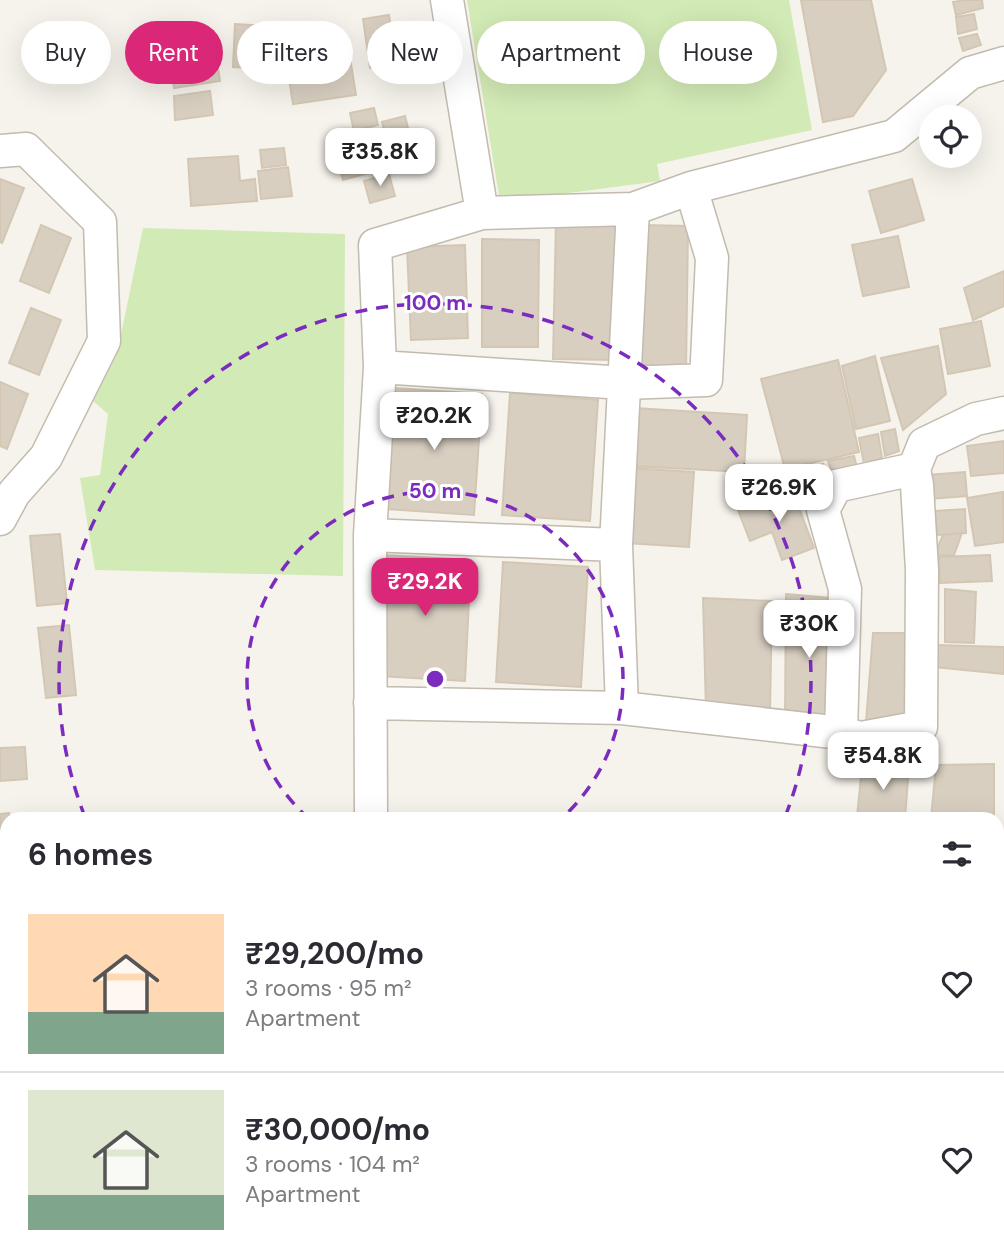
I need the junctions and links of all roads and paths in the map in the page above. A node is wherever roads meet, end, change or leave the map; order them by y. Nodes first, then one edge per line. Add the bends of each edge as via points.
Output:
1 (447, 0) edge
2 (1004, 63) edge
3 (0, 151) edge
4 (691, 188) junction
5 (633, 209) junction
6 (482, 213) junction
7 (380, 367) junction
8 (624, 383) junction
9 (1004, 413) edge
10 (914, 469) junction
11 (0, 519) edge
12 (370, 535) junction
13 (616, 545) junction
14 (370, 703) junction
15 (622, 708) junction
16 (842, 733) junction
17 (371, 812) edge

1 - 6 street
2 - 4 street via 970,73 894,136
3 - 11 street via 26,149 100,222 104,341 46,457 14,493
4 - 5 street
4 - 8 street via 712,258 706,380
5 - 6 street
5 - 8 street
6 - 7 street via 375,245
7 - 8 street
7 - 12 street
8 - 13 street
9 - 10 street via 975,419 924,444
10 - 16 street via 836,486 823,510 845,589
10 - 16 street via 922,570 921,727 861,738
12 - 13 street
12 - 14 street
13 - 15 street
14 - 15 street
14 - 17 street
15 - 16 street

